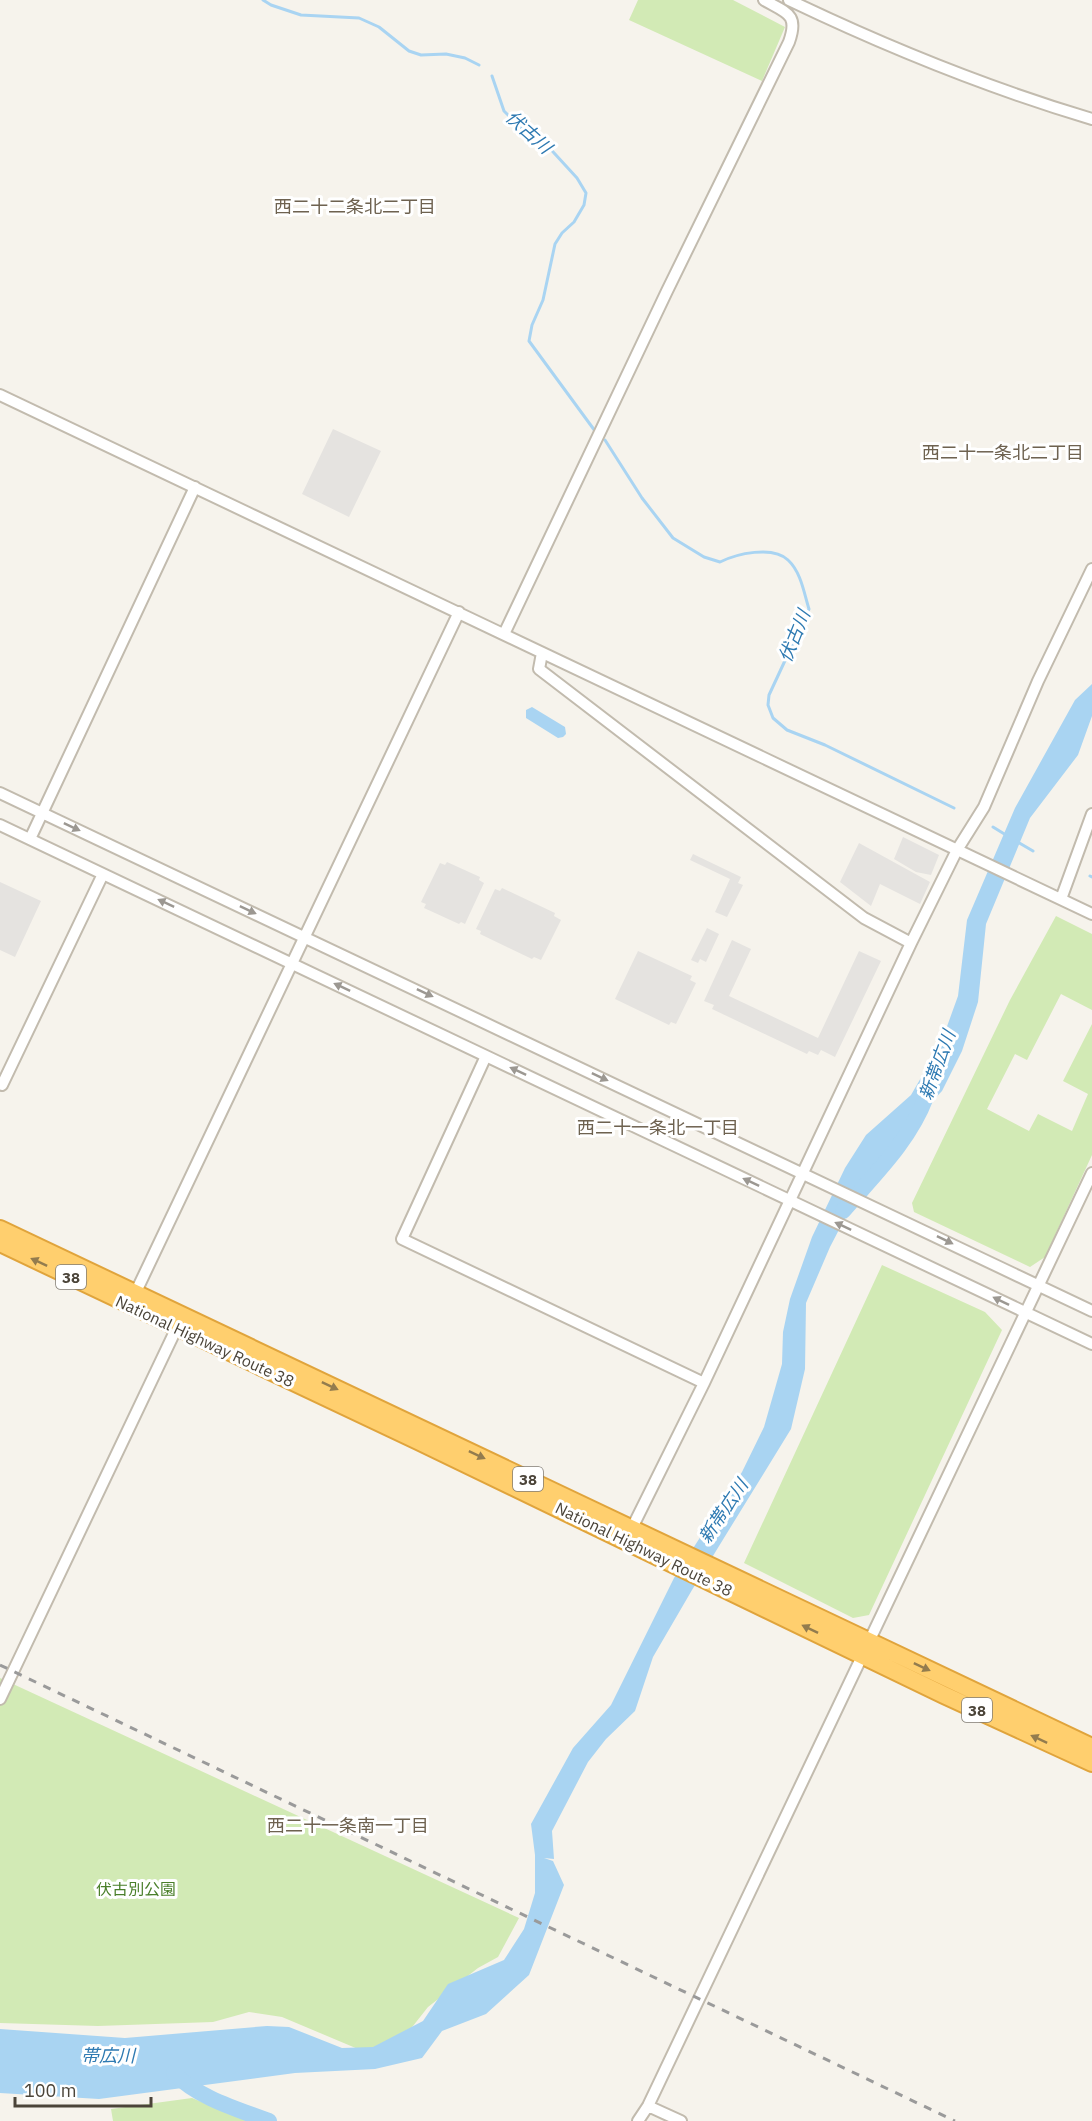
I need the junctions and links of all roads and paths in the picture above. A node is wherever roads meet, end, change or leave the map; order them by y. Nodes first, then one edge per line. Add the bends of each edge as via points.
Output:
1 (764, 0) edge
2 (789, 0) edge
3 (1092, 119) edge
4 (0, 395) edge
5 (195, 487) junction
6 (1092, 569) edge
7 (459, 612) junction
8 (504, 634) junction
9 (542, 653) junction
10 (0, 793) edge
11 (42, 813) junction
12 (1092, 814) edge
13 (0, 825) edge
14 (30, 839) junction
15 (957, 850) junction
16 (103, 873) junction
17 (1061, 899) junction
18 (1092, 914) edge
19 (304, 936) junction
20 (911, 943) junction
21 (292, 963) junction
22 (486, 1056) junction
23 (0, 1084) edge
24 (802, 1173) junction
25 (1092, 1173) edge
26 (790, 1200) junction
27 (0, 1228) edge
28 (0, 1243) edge
29 (1038, 1286) junction
30 (133, 1299) junction
31 (1092, 1311) edge
32 (1025, 1313) junction
33 (180, 1321) junction
34 (1092, 1344) edge
35 (704, 1383) junction
36 (628, 1535) junction
37 (866, 1648) junction
38 (0, 1699) edge
39 (1092, 1747) edge
40 (1092, 1763) edge
41 (648, 2106) junction
42 (638, 2121) edge
43 (645, 2121) edge
44 (681, 2121) edge

1 - 8 street via 793,20 789,42
2 - 3 street via 942,67
4 - 5 street
5 - 7 street
5 - 11 street
6 - 15 street via 984,807
7 - 8 street
7 - 19 street
8 - 9 street
9 - 15 street
9 - 20 street via 539,669 864,918
10 - 11 street
11 - 14 street
11 -> 19 street
12 - 17 street
13 - 14 street
14 - 16 street
15 - 17 street
15 - 20 street
21 -> 16 street
16 - 23 street
17 - 18 street
19 - 21 street
19 -> 24 street
20 - 24 street
22 -> 21 street
21 - 30 street
26 -> 22 street
22 - 35 street via 402,1239
24 - 26 street
24 -> 29 street
25 - 29 street
32 -> 26 street
26 - 35 street
27 - 30 highway, National Highway Route 38 / 38
30 -> 28 highway, National Highway Route 38 / 38
29 - 31 street
29 - 32 street
30 - 33 highway, National Highway Route 38 / 38
32 - 34 street
32 - 37 street
33 - 36 highway, National Highway Route 38 / 38
33 - 38 street
35 - 36 street
36 - 37 highway, National Highway Route 38 / 38
37 -> 39 highway, National Highway Route 38 / 38
40 -> 37 highway, National Highway Route 38 / 38 via 944,1695
37 - 41 street
41 - 42 street
41 - 43 street
41 - 44 street

